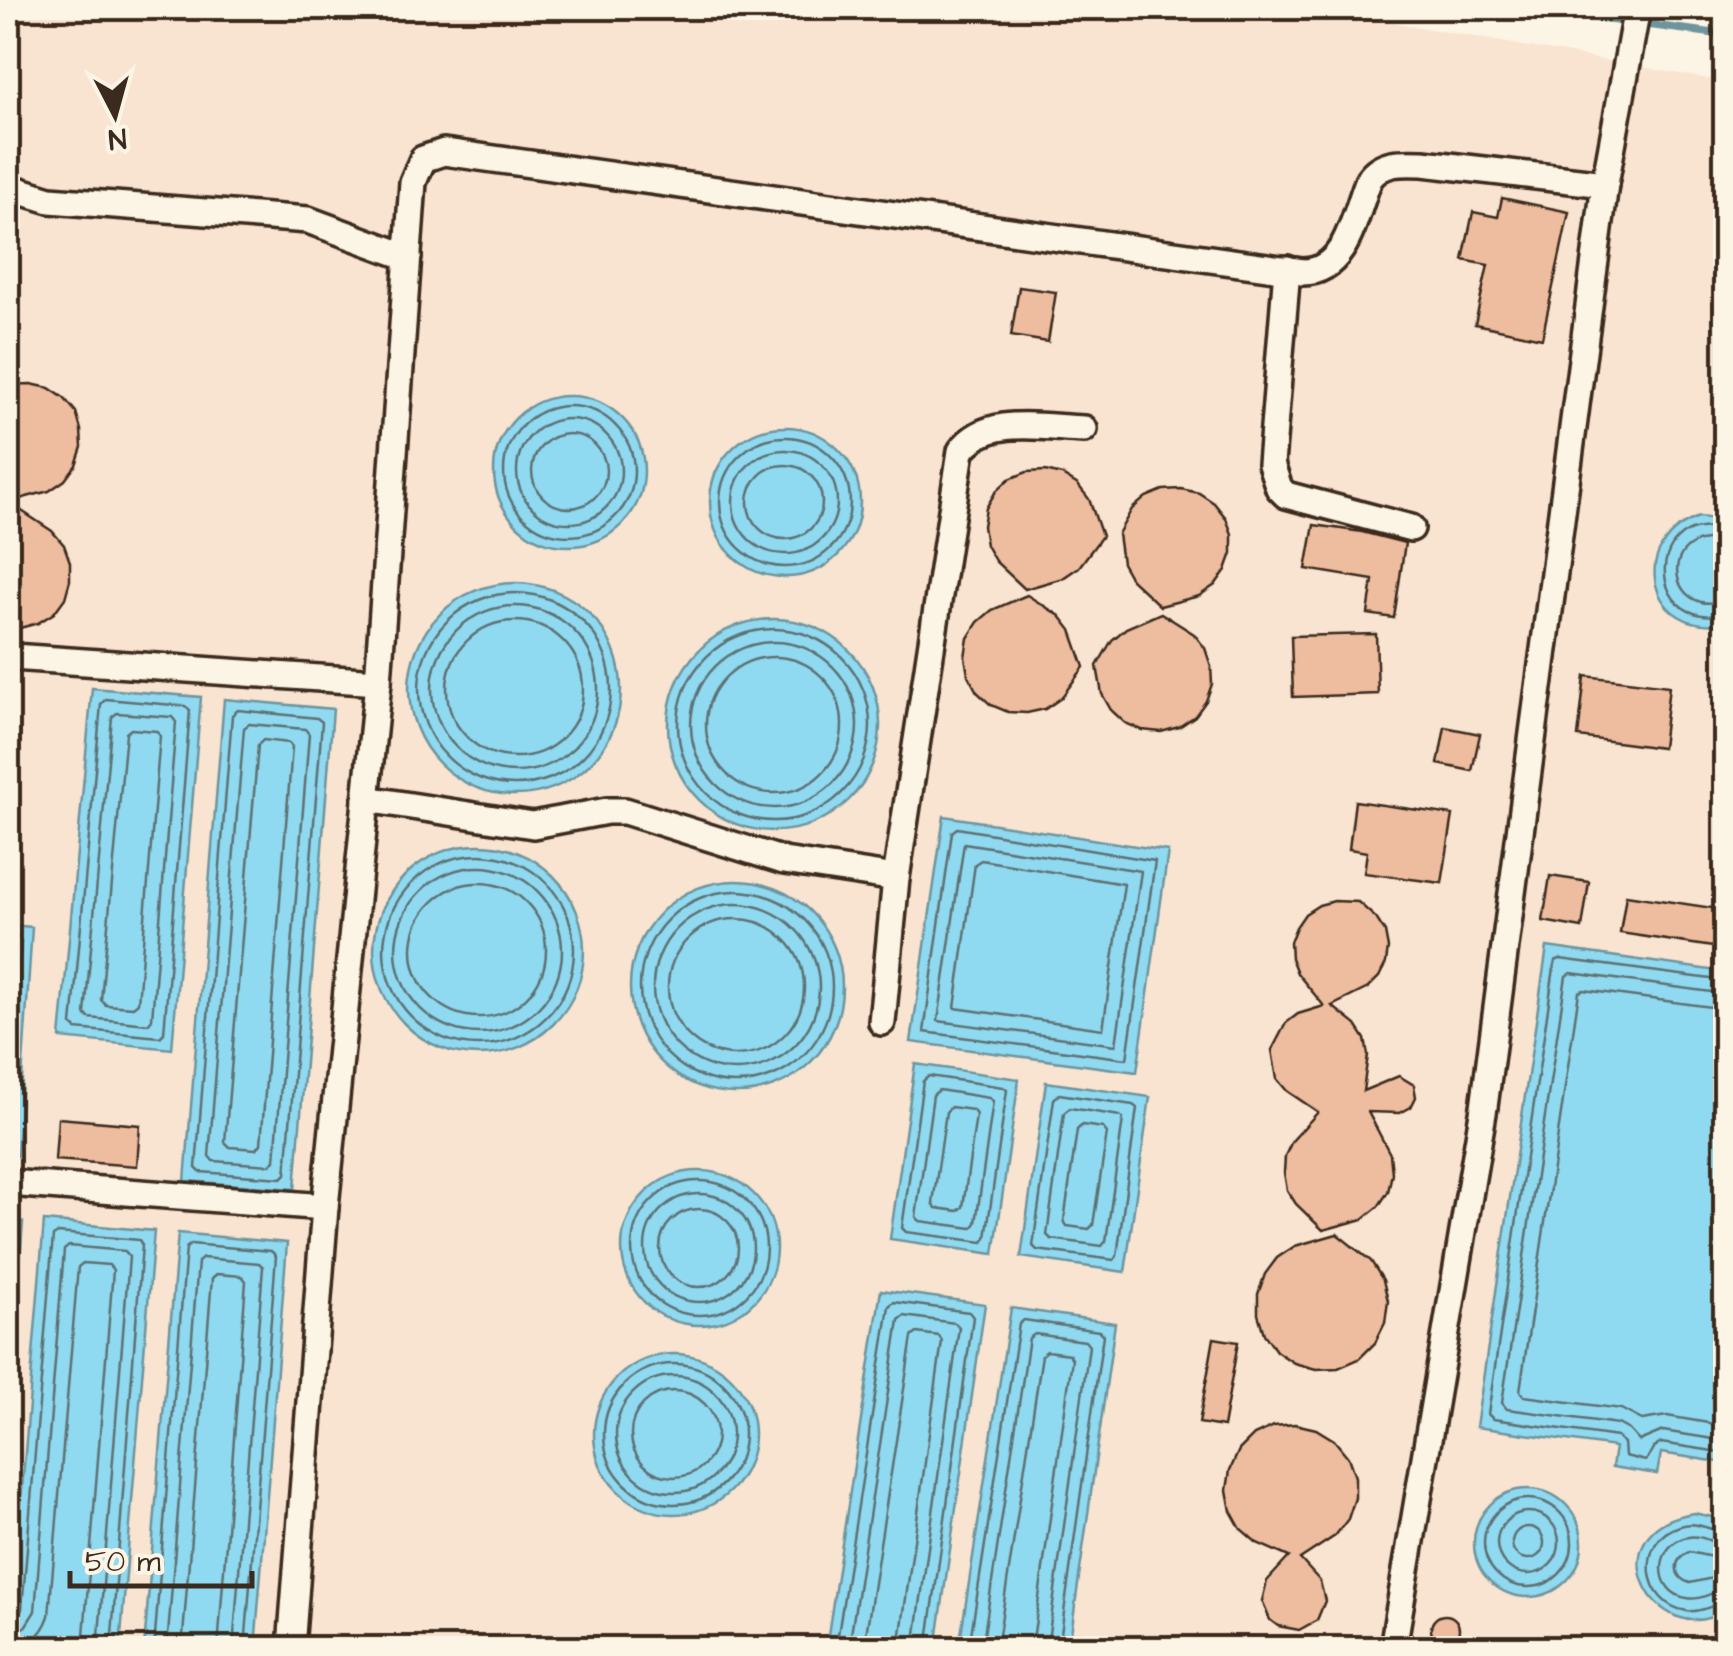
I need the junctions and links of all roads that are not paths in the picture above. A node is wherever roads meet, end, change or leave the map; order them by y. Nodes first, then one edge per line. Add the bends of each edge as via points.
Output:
1 (1637, 8) edge
2 (1606, 184) junction
3 (8, 187) edge
4 (408, 256) junction
5 (1287, 270) junction
6 (1084, 429) dead end
7 (1411, 528) dead end
8 (12, 656) dead end
9 (378, 682) junction
10 (366, 799) junction
11 (896, 878) junction
12 (882, 1022) dead end
13 (8, 1184) edge
14 (325, 1207) junction
15 (292, 1648) edge
16 (1393, 1648) edge

1 - 2 lane
2 - 5 lane via 1423,163 1386,165 1368,179 1338,257 1312,272
2 - 16 lane via 1484,1106
3 - 4 lane via 50,200 308,220
4 - 5 lane via 413,182 428,155 444,152
4 - 9 lane
5 - 7 lane via 1271,464 1279,488
6 - 11 lane via 987,429 961,450
8 - 9 lane
9 - 10 lane
10 - 11 lane via 512,824 640,813 784,860
10 - 14 lane
11 - 12 lane
13 - 14 lane
14 - 15 lane

